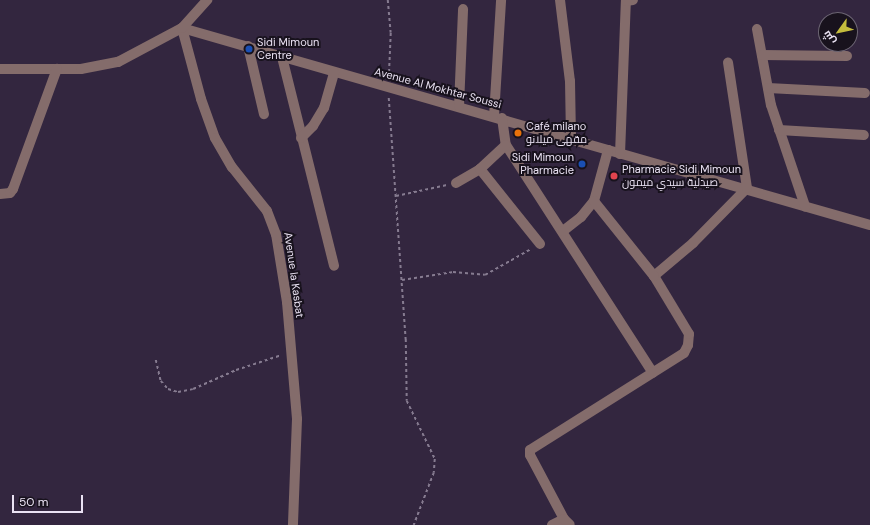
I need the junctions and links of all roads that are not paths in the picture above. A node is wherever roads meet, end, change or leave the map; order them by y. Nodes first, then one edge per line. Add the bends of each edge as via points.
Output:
1 (207, 0) edge
2 (501, 0) edge
3 (560, 0) edge
4 (634, 0) edge
5 (463, 9) dead end
6 (182, 28) junction
7 (757, 29) dead end
8 (248, 46) junction
9 (762, 55) junction
10 (847, 56) dead end
11 (282, 57) junction
12 (728, 62) dead end
13 (0, 69) edge
14 (57, 69) junction
15 (334, 72) junction
16 (768, 88) junction
17 (865, 93) dead end
18 (459, 106) junction
19 (264, 114) dead end
20 (498, 117) junction
21 (779, 130) junction
22 (864, 135) dead end
23 (571, 137) junction
24 (301, 138) junction
25 (506, 145) junction
26 (608, 150) junction
27 (620, 154) junction
28 (480, 170) junction
29 (456, 183) road end
30 (746, 188) junction
31 (0, 194) edge
32 (594, 201) junction
33 (805, 206) junction
34 (870, 225) edge
35 (563, 231) junction
36 (540, 244) road end
37 (334, 266) dead end
38 (654, 276) junction
39 (653, 372) junction
40 (567, 522) edge
41 (293, 525) edge
42 (552, 525) edge

1 - 6 street
2 - 20 street
3 - 23 street via 570,81
4 - 27 street via 626,1
5 - 18 street
6 - 8 street, Avenue Al Mokhtar Soussi
6 - 14 street via 118,62
6 - 41 street, Avenue la Kasbat via 201,99 215,138 232,167 273,220 287,302 297,419
7 - 9 street
8 - 11 street, Avenue Al Mokhtar Soussi
8 - 19 street
9 - 10 street
9 - 16 street
11 - 15 street, Avenue Al Mokhtar Soussi
11 - 24 street
12 - 30 street
13 - 14 street
14 - 31 street via 13,189 10,193
15 - 18 street, Avenue Al Mokhtar Soussi
15 - 24 street via 324,108 313,126
16 - 17 street
16 - 21 street
18 - 20 street, Avenue Al Mokhtar Soussi
20 - 23 street, Avenue Al Mokhtar Soussi
20 - 25 street
21 - 22 street
21 - 33 street
23 - 26 street, Avenue Al Mokhtar Soussi
24 - 37 street
25 - 28 street
25 - 35 street
26 - 27 street, Avenue Al Mokhtar Soussi
26 - 32 street
27 - 30 street, Avenue Al Mokhtar Soussi
28 - 29 street
28 - 36 street
30 - 33 street, Avenue Al Mokhtar Soussi
30 - 38 street via 693,244
32 - 35 street via 581,217
32 - 38 street
33 - 34 street, Avenue Al Mokhtar Soussi
35 - 39 street
38 - 39 street via 689,334 684,353
39 - 40 street via 530,450 530,455
40 - 42 street

